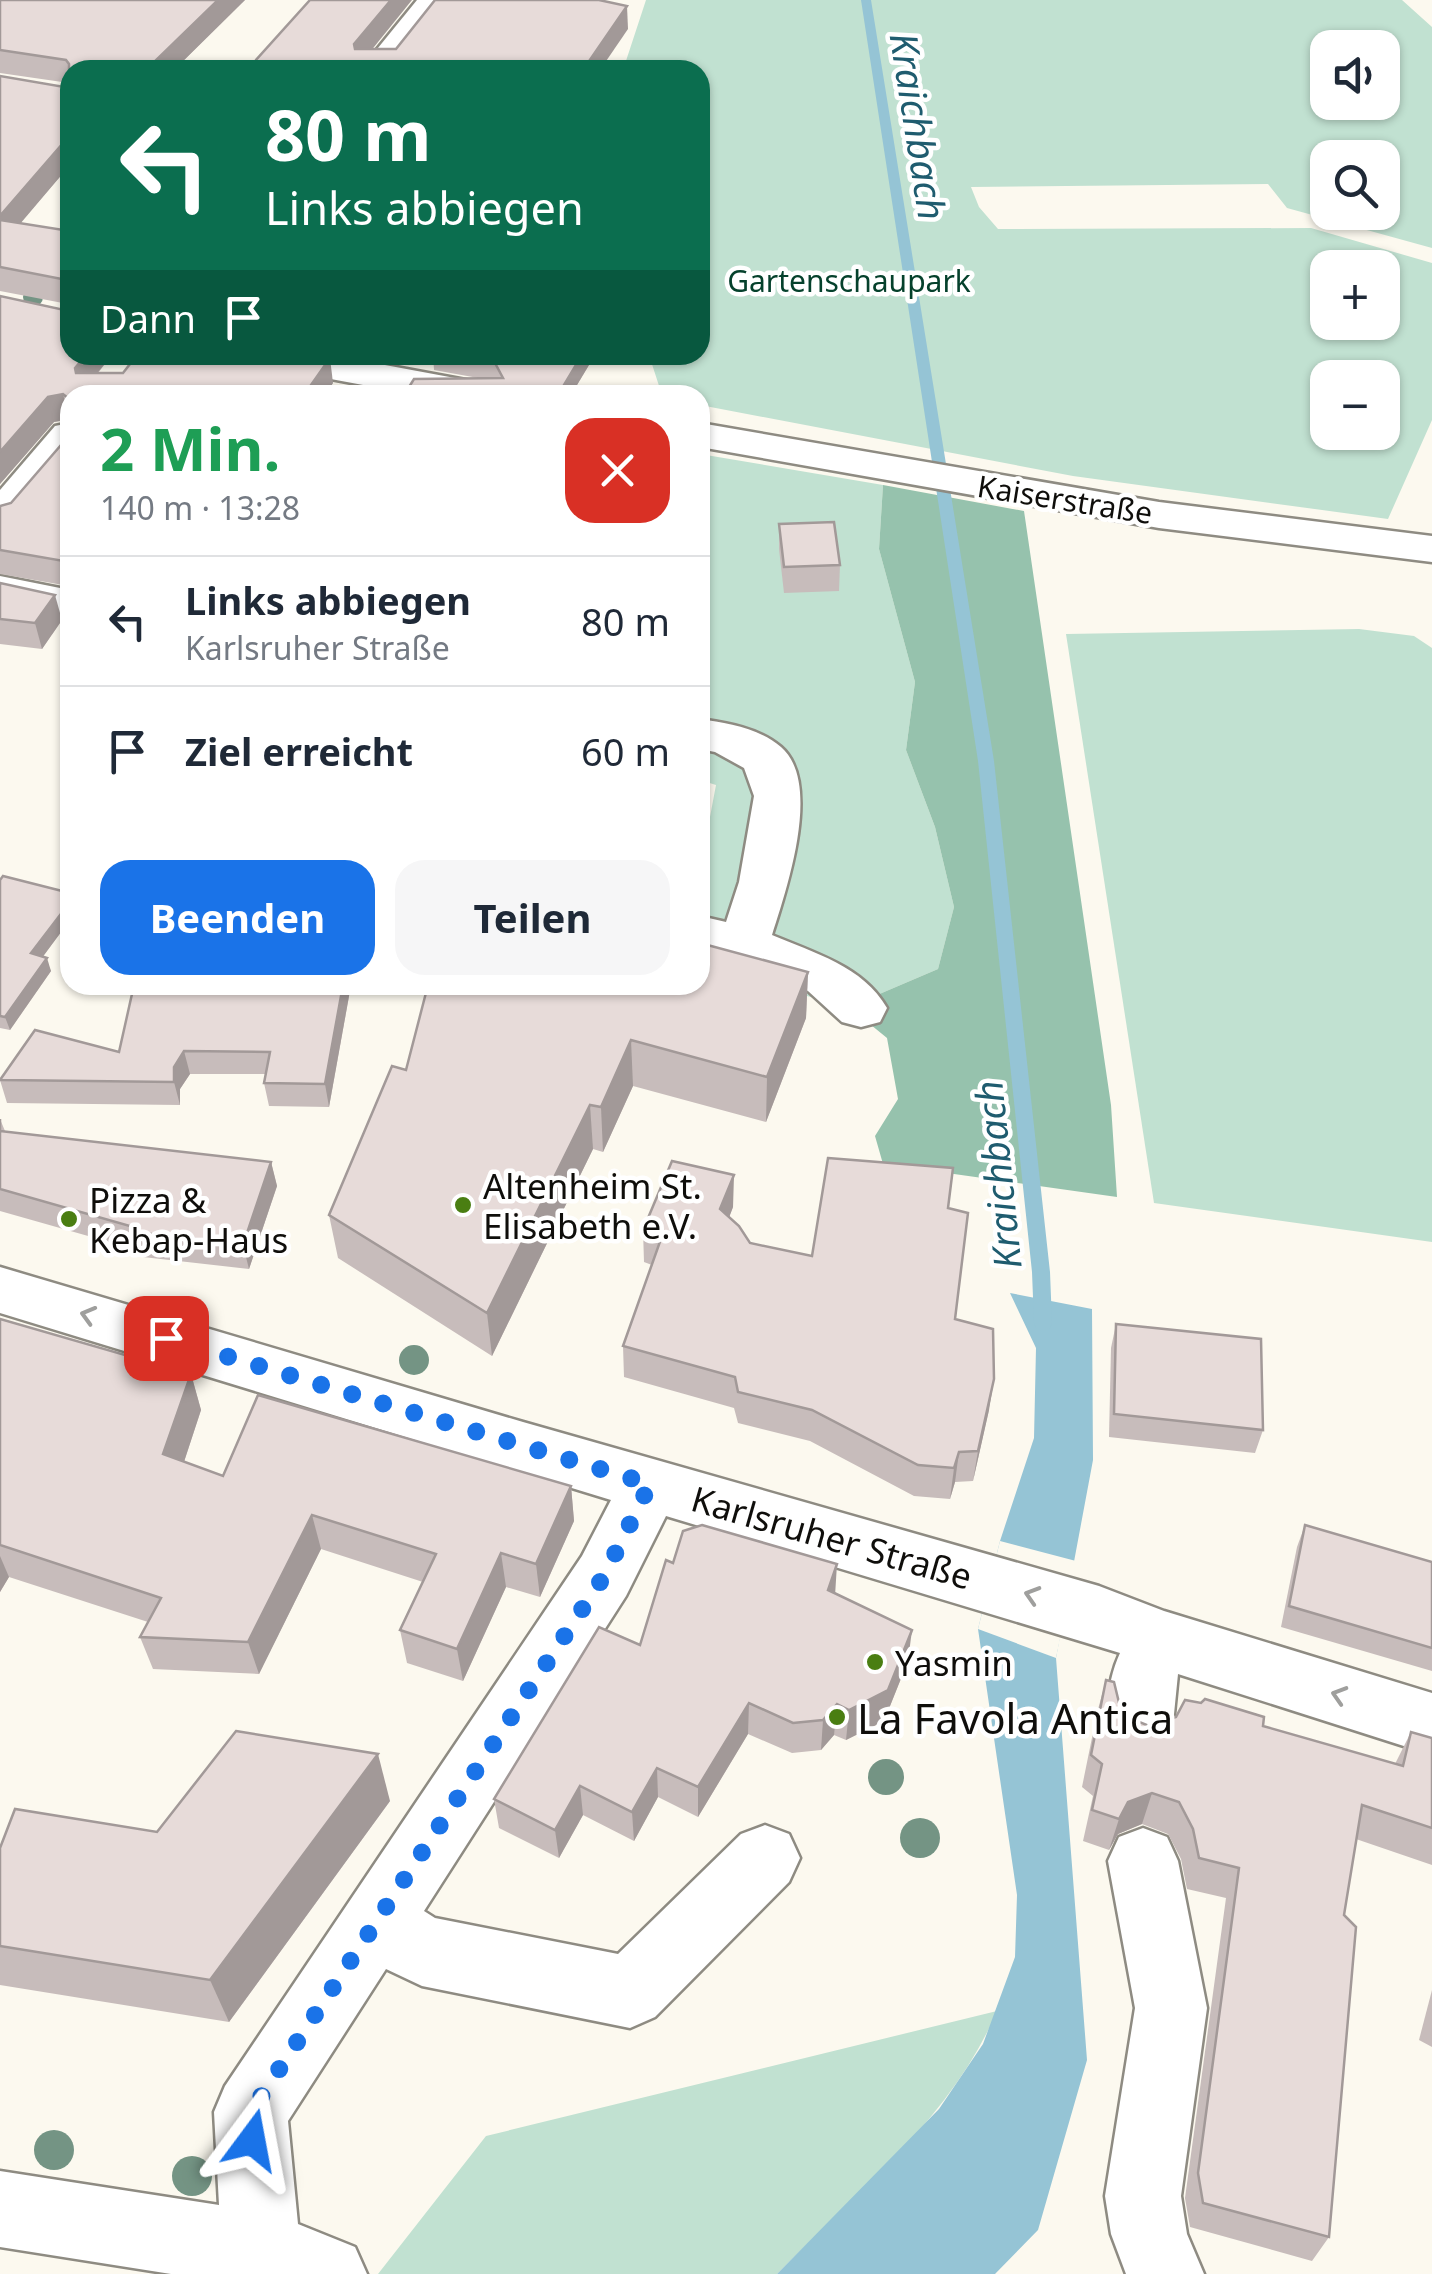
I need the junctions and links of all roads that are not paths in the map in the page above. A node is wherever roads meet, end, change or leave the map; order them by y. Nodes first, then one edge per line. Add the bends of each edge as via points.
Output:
1 (434, 0) edge
2 (385, 60) edge
3 (320, 365) edge
4 (428, 385) edge
5 (710, 437) edge
6 (60, 446) edge
7 (0, 516) edge
8 (1432, 549) edge
9 (0, 590) edge
10 (60, 602) edge
11 (710, 735) edge
12 (722, 939) edge
13 (861, 1008) dead end
14 (0, 1290) edge
15 (650, 1484) junction
16 (1160, 1638) junction
17 (1140, 1724) edge
18 (1432, 1724) edge
19 (765, 1858) dead end
20 (1143, 1861) dead end
21 (376, 1921) junction
22 (0, 2209) edge
23 (296, 2262) edge
24 (1166, 2274) edge

1 - 2 street
3 - 4 street
5 - 8 street, Kaiserstraße via 1030,495
6 - 7 street
9 - 10 street
11 - 12 street via 766,758 778,796 764,882
12 - 13 street via 826,978
15 -> 14 street, Karlsruher Straße
16 -> 15 street, Karlsruher Straße
15 - 21 street via 604,1576
16 - 17 street via 1146,1669
18 -> 16 street, Karlsruher Straße
19 - 21 street via 630,1992 422,1951
20 - 24 street via 1172,2008 1144,2196 1149,2234
21 - 23 street via 251,2112 253,2168
22 - 23 street

